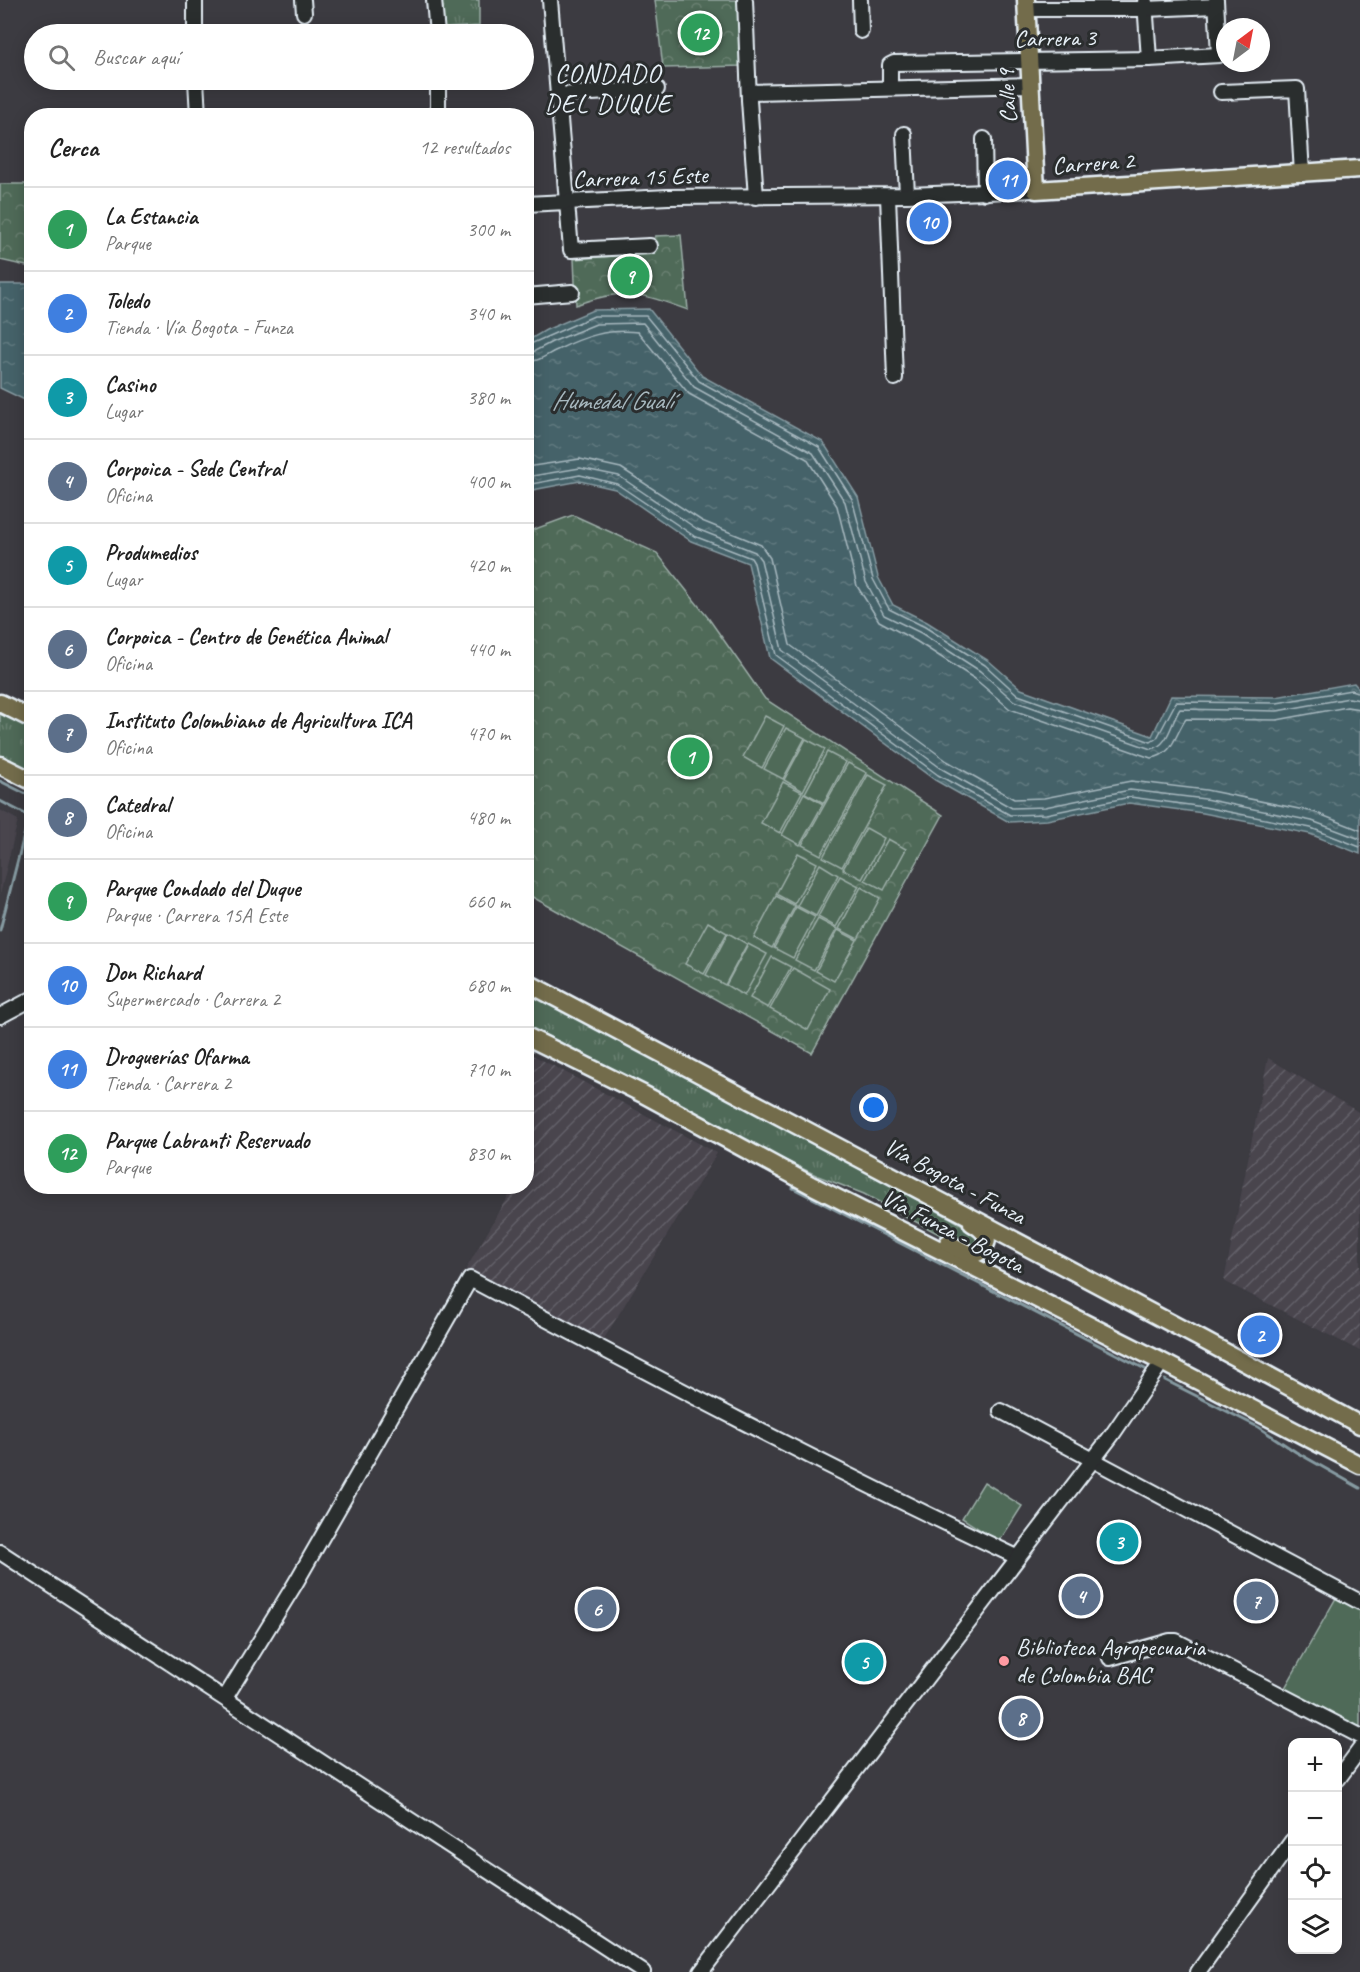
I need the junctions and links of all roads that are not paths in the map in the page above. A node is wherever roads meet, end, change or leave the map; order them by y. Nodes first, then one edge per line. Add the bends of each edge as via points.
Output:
1 (195, 0) edge
2 (434, 0) edge
3 (550, 0) edge
4 (745, 0) edge
5 (860, 0) edge
6 (1216, 3) edge
7 (1026, 4) edge
8 (1145, 4) edge
9 (195, 24) edge
10 (436, 24) edge
11 (861, 31) dead end
12 (1149, 59) junction
13 (1029, 61) junction
14 (1031, 85) junction
15 (890, 87) junction
16 (657, 89) dead end
17 (197, 90) edge
18 (438, 90) edge
19 (750, 92) junction
20 (1221, 92) dead end
21 (559, 95) junction
22 (198, 108) edge
23 (438, 108) edge
24 (904, 134) dead end
25 (984, 139) dead end
26 (1360, 169) edge
27 (1302, 174) junction
28 (1036, 190) junction
29 (985, 193) junction
30 (907, 195) junction
31 (888, 196) junction
32 (756, 197) junction
33 (568, 202) junction
34 (534, 204) edge
35 (650, 246) dead end
36 (572, 292) dead end
37 (534, 295) edge
38 (895, 378) dead end
39 (0, 703) edge
40 (24, 714) edge
41 (0, 765) edge
42 (24, 778) edge
43 (534, 986) edge
44 (24, 1003) edge
45 (0, 1016) edge
46 (534, 1040) edge
47 (852, 1154) junction
48 (813, 1186) junction
49 (1162, 1362) junction
50 (1001, 1412) dead end
51 (1360, 1425) edge
52 (1287, 1427) junction
53 (1093, 1459) junction
54 (1360, 1465) edge
55 (1360, 1472) edge
56 (0, 1552) edge
57 (1017, 1557) junction
58 (1360, 1602) edge
59 (1110, 1658) dead end
60 (225, 1698) junction
61 (1360, 1736) edge
62 (1360, 1749) edge
63 (1342, 1774) edge
64 (1289, 1846) edge
65 (643, 1972) edge
66 (700, 1972) edge
67 (1198, 1972) edge

1 - 9 street
2 - 10 street
3 - 21 street
4 - 19 street
5 - 11 street
6 - 8 street
6 - 12 street, Carrera 3 via 1219,56
7 - 8 street
7 - 13 main road, Calle 9
8 - 12 street
12 - 13 street, Carrera 3
13 - 14 main road, Calle 9
13 - 15 street, Carrera 3 via 891,63
14 - 15 street, Carrera 3
14 - 28 main road, Calle 9
15 - 19 street, Carrera 3
16 - 21 street
17 - 22 street
18 - 23 street
19 - 32 street
20 - 27 street via 1297,89
21 - 33 street
24 - 30 street
25 - 29 street
26 - 27 main road, Carrera 2
27 - 28 main road, Carrera 2
28 - 29 street, Carrera 2
29 - 30 street, Carrera 2
30 - 31 street, Carrera 2
31 - 32 street, Carrera 2
31 - 38 street
32 - 33 street, Carrera 15 Este via 668,196
33 - 34 street, Carrera 15 Este
33 - 35 street via 572,250
36 - 37 street
39 - 40 main road
41 - 42 main road
43 - 47 main road, Vía Bogota - Funza
44 - 45 street
46 - 48 main road, Vía Funza - Bogota
47 - 48 main road via 874,1171 981,1228 986,1243 981,1251 967,1253 858,1198
47 - 51 main road, Vía Bogota - Funza
48 - 49 main road, Vía Funza - Bogota
49 - 52 main road, Vía Funza - Bogota
49 - 53 street
50 - 53 street
52 - 54 main road, Vía Funza - Bogota
52 - 55 street via 1320,1451
53 - 57 street
53 - 58 street
56 - 60 street
57 - 60 street via 732,1417 470,1280
57 - 66 street
59 - 61 street via 1176,1641
60 - 65 street
62 - 63 street
64 - 67 street

